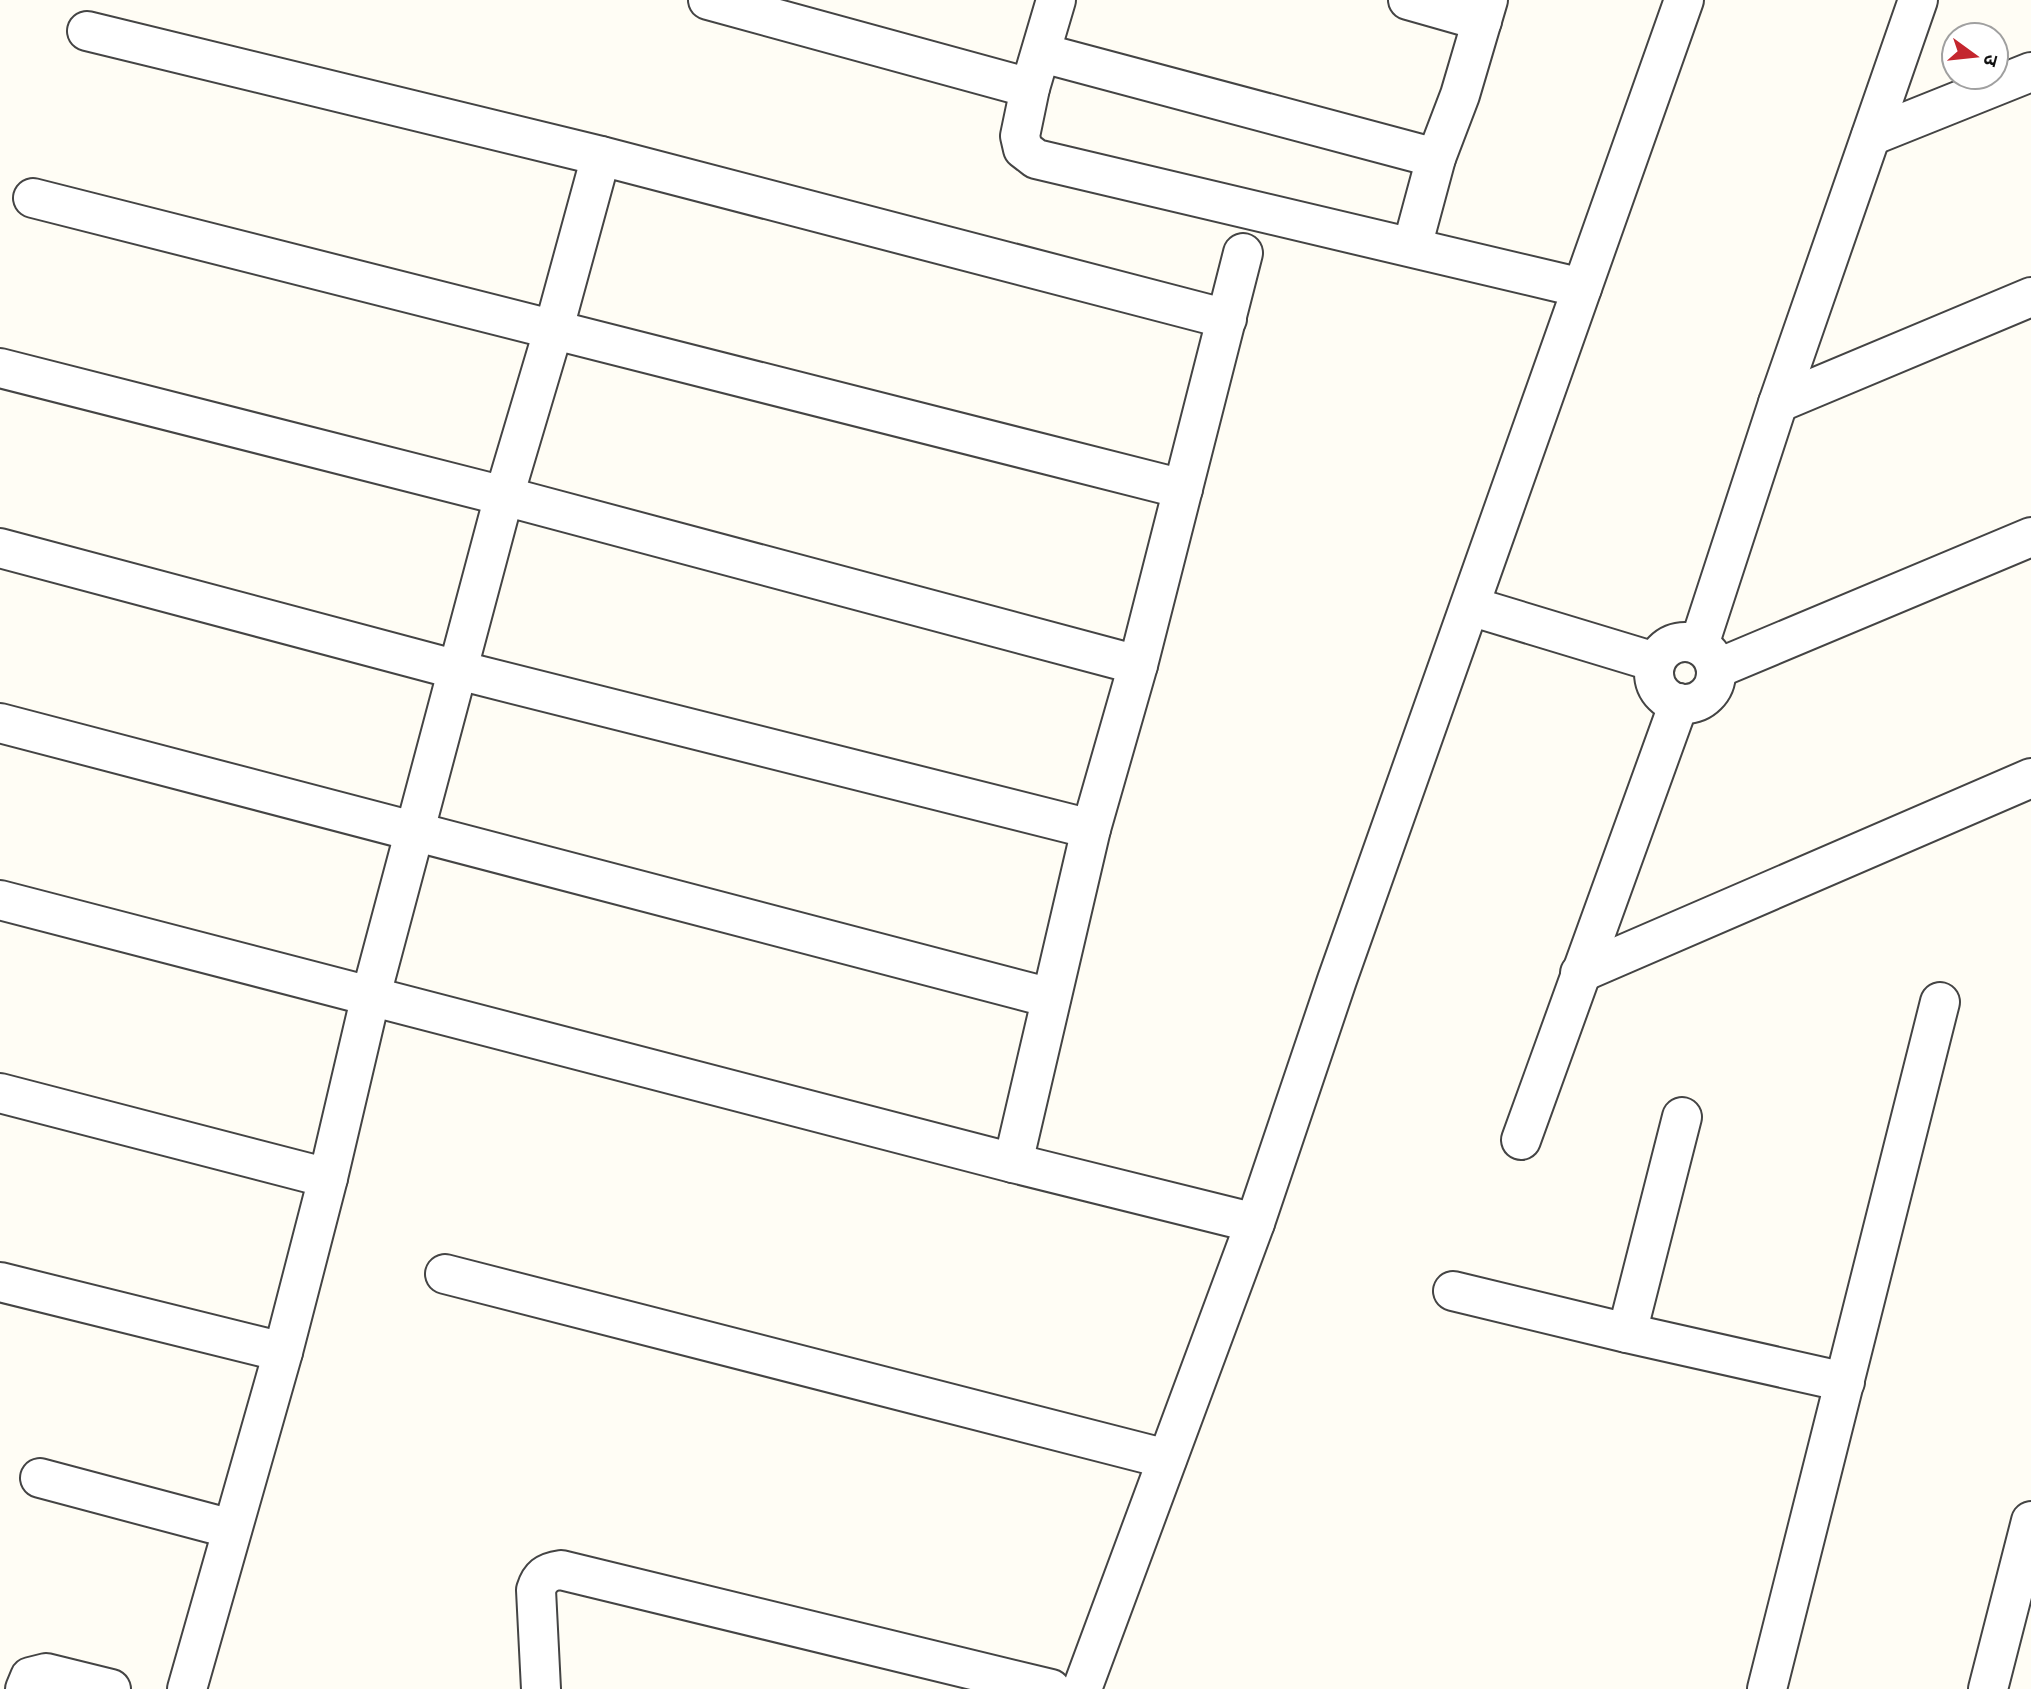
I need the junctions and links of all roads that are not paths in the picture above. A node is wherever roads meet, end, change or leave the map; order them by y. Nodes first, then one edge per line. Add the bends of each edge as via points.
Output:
1 (708, 0) edge
2 (1056, 0) edge
3 (1408, 0) edge
4 (1684, 0) edge
5 (1918, 0) edge
6 (1485, 10) edge
7 (87, 31) dead end
8 (1036, 70) junction
9 (2031, 72) edge
10 (1871, 136) junction
11 (601, 156) junction
12 (1436, 158) junction
13 (33, 198) dead end
14 (1412, 247) junction
15 (1243, 253) dead end
16 (1582, 288) junction
17 (2031, 297) edge
18 (1227, 319) junction
19 (554, 328) junction
20 (0, 368) edge
21 (1778, 403) junction
22 (1183, 489) junction
23 (504, 496) junction
24 (2031, 537) edge
25 (0, 548) edge
26 (1469, 606) junction
27 (1707, 657) junction
28 (1656, 662) junction
29 (1138, 665) junction
30 (458, 670) junction
31 (1679, 703) junction
32 (0, 723) edge
33 (2031, 778) edge
34 (1091, 829) junction
35 (415, 830) junction
36 (0, 900) edge
37 (1580, 973) junction
38 (371, 995) junction
39 (1051, 998) junction
40 (1940, 1002) dead end
41 (0, 1093) edge
42 (1682, 1116) dead end
43 (1521, 1140) dead end
44 (1013, 1163) junction
45 (328, 1178) junction
46 (1255, 1223) junction
47 (445, 1274) dead end
48 (0, 1282) edge
49 (1453, 1291) dead end
50 (1627, 1334) junction
51 (283, 1352) junction
52 (1844, 1382) junction
53 (1167, 1459) junction
54 (40, 1478) dead end
55 (2031, 1521) edge
56 (232, 1529) junction
57 (539, 1688) edge
58 (24, 1689) edge
59 (111, 1689) edge
60 (187, 1689) edge
61 (1051, 1689) edge
62 (1082, 1689) edge
63 (1767, 1689) edge
64 (1988, 1689) edge

1 - 8 street
2 - 8 street
3 - 6 street
4 - 16 street
5 - 10 street
6 - 12 street
7 - 11 street
8 - 12 street
8 - 14 street via 1020,136 1023,149 1036,159
9 - 10 street
10 - 21 street
11 - 18 street
11 - 19 street
12 - 14 street
13 - 19 street
14 - 16 street
15 - 18 street
16 - 26 street
17 - 21 street
18 - 22 street
19 - 22 street
19 - 23 street
20 - 23 street
21 - 27 street
22 - 29 street
23 - 29 street
23 - 30 street
24 - 27 street
25 - 30 street
26 - 28 street
26 - 46 street
27 - 28 street via 1689,642 1678,642 1660,653
27 - 31 street via 1716,678 1706,695 1688,704
28 - 31 street via 1653,672 1660,692
29 - 34 street
30 - 34 street
30 - 35 street
31 - 37 street
32 - 35 street
33 - 37 street
34 - 39 street
35 - 38 street
35 - 39 street
36 - 38 street
37 - 43 street
38 - 44 street
38 - 45 street
39 - 44 street
40 - 52 street
41 - 45 street
42 - 50 street
44 - 46 street
45 - 51 street
46 - 53 street
47 - 53 street
48 - 51 street
49 - 50 street
50 - 52 street
51 - 56 street
52 - 63 street
53 - 62 street
54 - 56 street
55 - 64 street
56 - 60 street
57 - 61 street via 536,1590 549,1572 561,1570
58 - 59 street via 30,1677 46,1673

